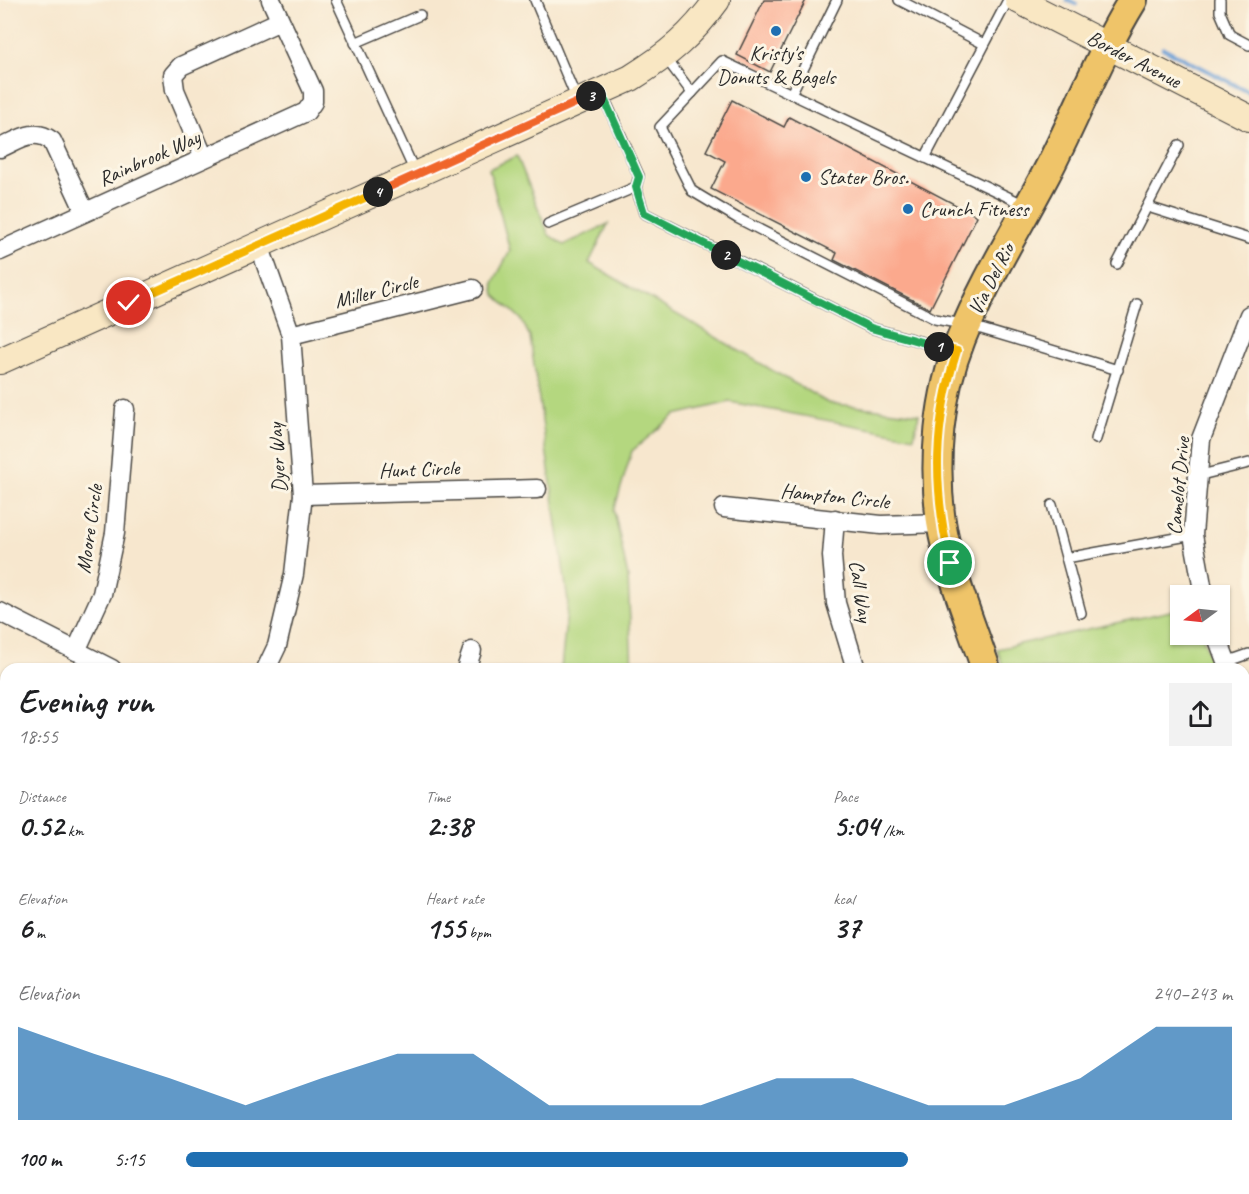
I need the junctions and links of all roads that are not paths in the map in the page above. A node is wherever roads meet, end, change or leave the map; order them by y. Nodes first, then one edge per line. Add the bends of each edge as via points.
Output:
1 (271, 0) edge
2 (336, 0) edge
3 (536, 0) edge
4 (717, 0) edge
5 (837, 0) edge
6 (899, 0) edge
7 (1008, 0) edge
8 (1018, 0) edge
9 (1133, 0) edge
10 (1220, 0) edge
11 (420, 15) dead end
12 (280, 21) junction
13 (355, 43) junction
14 (984, 44) junction
15 (1109, 45) junction
16 (1249, 45) edge
17 (665, 57) junction
18 (601, 92) junction
19 (692, 93) junction
20 (791, 94) junction
21 (578, 102) junction
22 (1249, 118) edge
23 (1179, 146) dead end
24 (0, 148) edge
25 (204, 158) junction
26 (925, 158) junction
27 (416, 174) junction
28 (636, 187) junction
29 (1028, 206) junction
30 (1148, 207) junction
31 (85, 212) junction
32 (548, 224) dead end
33 (1249, 238) edge
34 (259, 245) junction
35 (0, 251) edge
36 (1118, 264) dead end
37 (473, 289) dead end
38 (1137, 304) dead end
39 (1249, 315) edge
40 (291, 335) junction
41 (962, 338) junction
42 (0, 361) edge
43 (1118, 370) junction
44 (125, 409) dead end
45 (1096, 440) dead end
46 (1249, 463) edge
47 (1197, 476) junction
48 (537, 489) dead end
49 (303, 495) junction
50 (1052, 505) dead end
51 (724, 508) dead end
52 (835, 519) junction
53 (941, 523) junction
54 (1193, 536) junction
55 (1066, 558) junction
56 (1202, 585) edge
57 (0, 612) edge
58 (1081, 613) dead end
59 (1220, 645) edge
60 (76, 651) junction
61 (472, 651) dead end
62 (1249, 654) edge
63 (100, 663) edge
64 (269, 663) edge
65 (468, 663) edge
66 (854, 663) edge
67 (984, 663) edge
68 (1226, 663) edge
69 (1232, 663) edge

1 - 12 street
2 - 13 lane
3 - 21 lane
4 - 17 street
5 - 20 lane
6 - 14 lane
7 - 14 lane
8 - 15 street, Border Avenue
9 - 15 main road, Via Del Rio
10 - 16 lane via 1220,12 1230,35
11 - 13 lane
12 - 25 street via 181,66 173,75 175,90
12 - 25 street, Rainbrook Way via 313,91 313,102 306,112
13 - 27 lane
14 - 26 lane
15 - 22 street, Border Avenue
15 - 29 main road, Via Del Rio
17 - 18 street
17 - 19 lane
18 - 21 street
18 - 28 lane via 639,177
19 - 20 lane via 722,62
19 - 41 lane via 660,127 692,191 935,319
20 - 26 lane
21 - 27 street
23 - 30 lane
24 - 31 street via 31,134 43,134 52,141
25 - 31 street, Rainbrook Way
26 - 29 lane
27 - 34 street
28 - 32 lane
28 - 41 lane via 644,213 871,328
29 - 41 main road, Via Del Rio
30 - 33 lane
30 - 36 lane
31 - 35 street, Rainbrook Way
34 - 40 street, Dyer Way
34 - 42 street
37 - 40 street, Miller Circle
38 - 43 lane
39 - 47 street, Camelot Drive via 1201,439
40 - 49 street, Dyer Way
41 - 43 lane
41 - 53 main road, Via Del Rio via 942,406 937,479
43 - 45 lane
44 - 60 street, Moore Circle via 115,533 102,594
46 - 47 lane
47 - 54 street, Camelot Drive
48 - 49 street, Hunt Circle
49 - 64 street, Dyer Way via 294,574 277,646
50 - 55 lane
51 - 52 street, Hampton Circle
52 - 53 street, Hampton Circle via 881,525
52 - 66 street, Call Way via 832,580
53 - 67 main road, Via Del Rio via 950,563
54 - 55 lane
54 - 56 street, Camelot Drive
55 - 58 lane
57 - 60 street
59 - 68 street
60 - 63 street
61 - 65 street
62 - 69 lane

